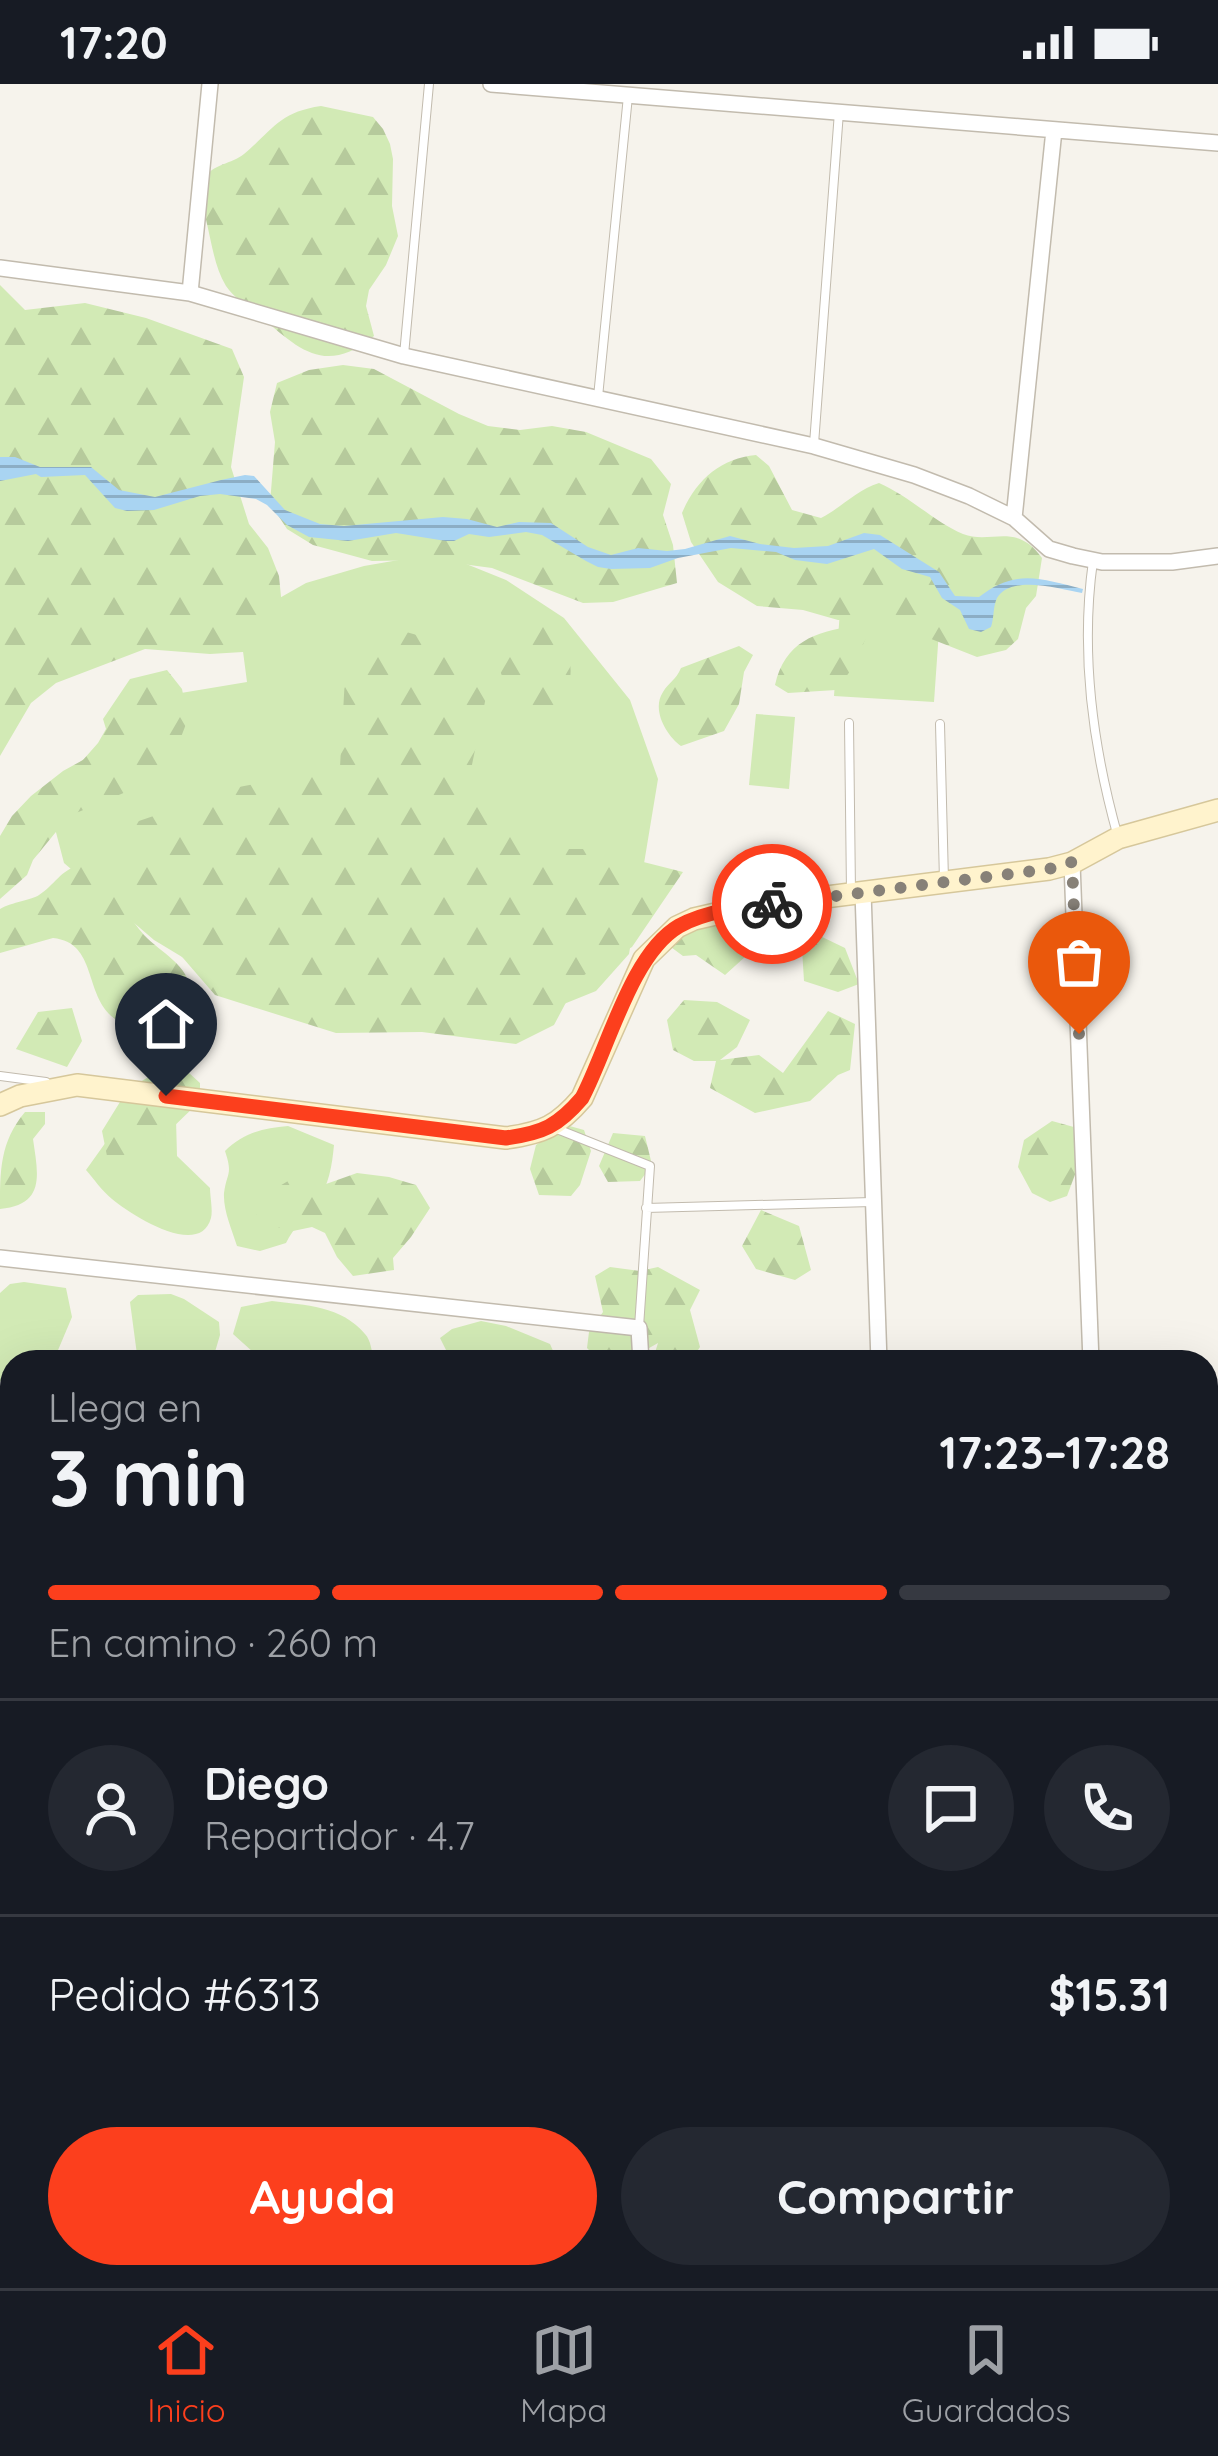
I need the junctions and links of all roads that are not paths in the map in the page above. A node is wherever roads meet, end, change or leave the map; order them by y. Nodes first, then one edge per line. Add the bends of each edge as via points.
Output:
1 (210, 84) edge
2 (429, 84) edge
3 (491, 84) edge
4 (628, 94) junction
5 (839, 112) junction
6 (1054, 130) junction
7 (1218, 143) edge
8 (0, 268) edge
9 (190, 293) junction
10 (404, 356) junction
11 (598, 399) junction
12 (814, 446) junction
13 (1014, 518) junction
14 (1218, 556) edge
15 (1093, 560) junction
16 (849, 723) dead end
17 (940, 724) dead end
18 (1218, 810) edge
19 (1118, 838) junction
20 (1072, 862) junction
21 (944, 882) junction
22 (857, 893) junction
23 (0, 1076) edge
24 (77, 1085) junction
25 (0, 1105) edge
26 (552, 1127) junction
27 (872, 1202) junction
28 (646, 1208) junction
29 (0, 1258) edge
30 (639, 1328) junction
31 (640, 1350) edge
32 (878, 1350) edge
33 (1091, 1350) edge

1 - 9 street
2 - 10 lane
3 - 4 street
4 - 5 street
4 - 11 lane
5 - 6 street
5 - 12 lane
6 - 7 street
6 - 13 street
8 - 9 street
9 - 10 street
10 - 11 street
11 - 12 street
12 - 13 street via 914,475
13 - 15 street via 1049,549
14 - 15 street
15 - 19 lane via 1090,693
16 - 22 lane
17 - 21 lane
18 - 19 main road
19 - 20 main road
20 - 21 main road
20 - 33 street
21 - 22 main road
22 - 26 main road via 746,907 677,927 644,959 582,1098
22 - 27 street
23 - 24 lane
24 - 25 main road
24 - 26 main road via 506,1138
26 - 28 lane via 650,1166
27 - 28 lane
27 - 32 street
28 - 30 lane
29 - 30 street
30 - 31 street

